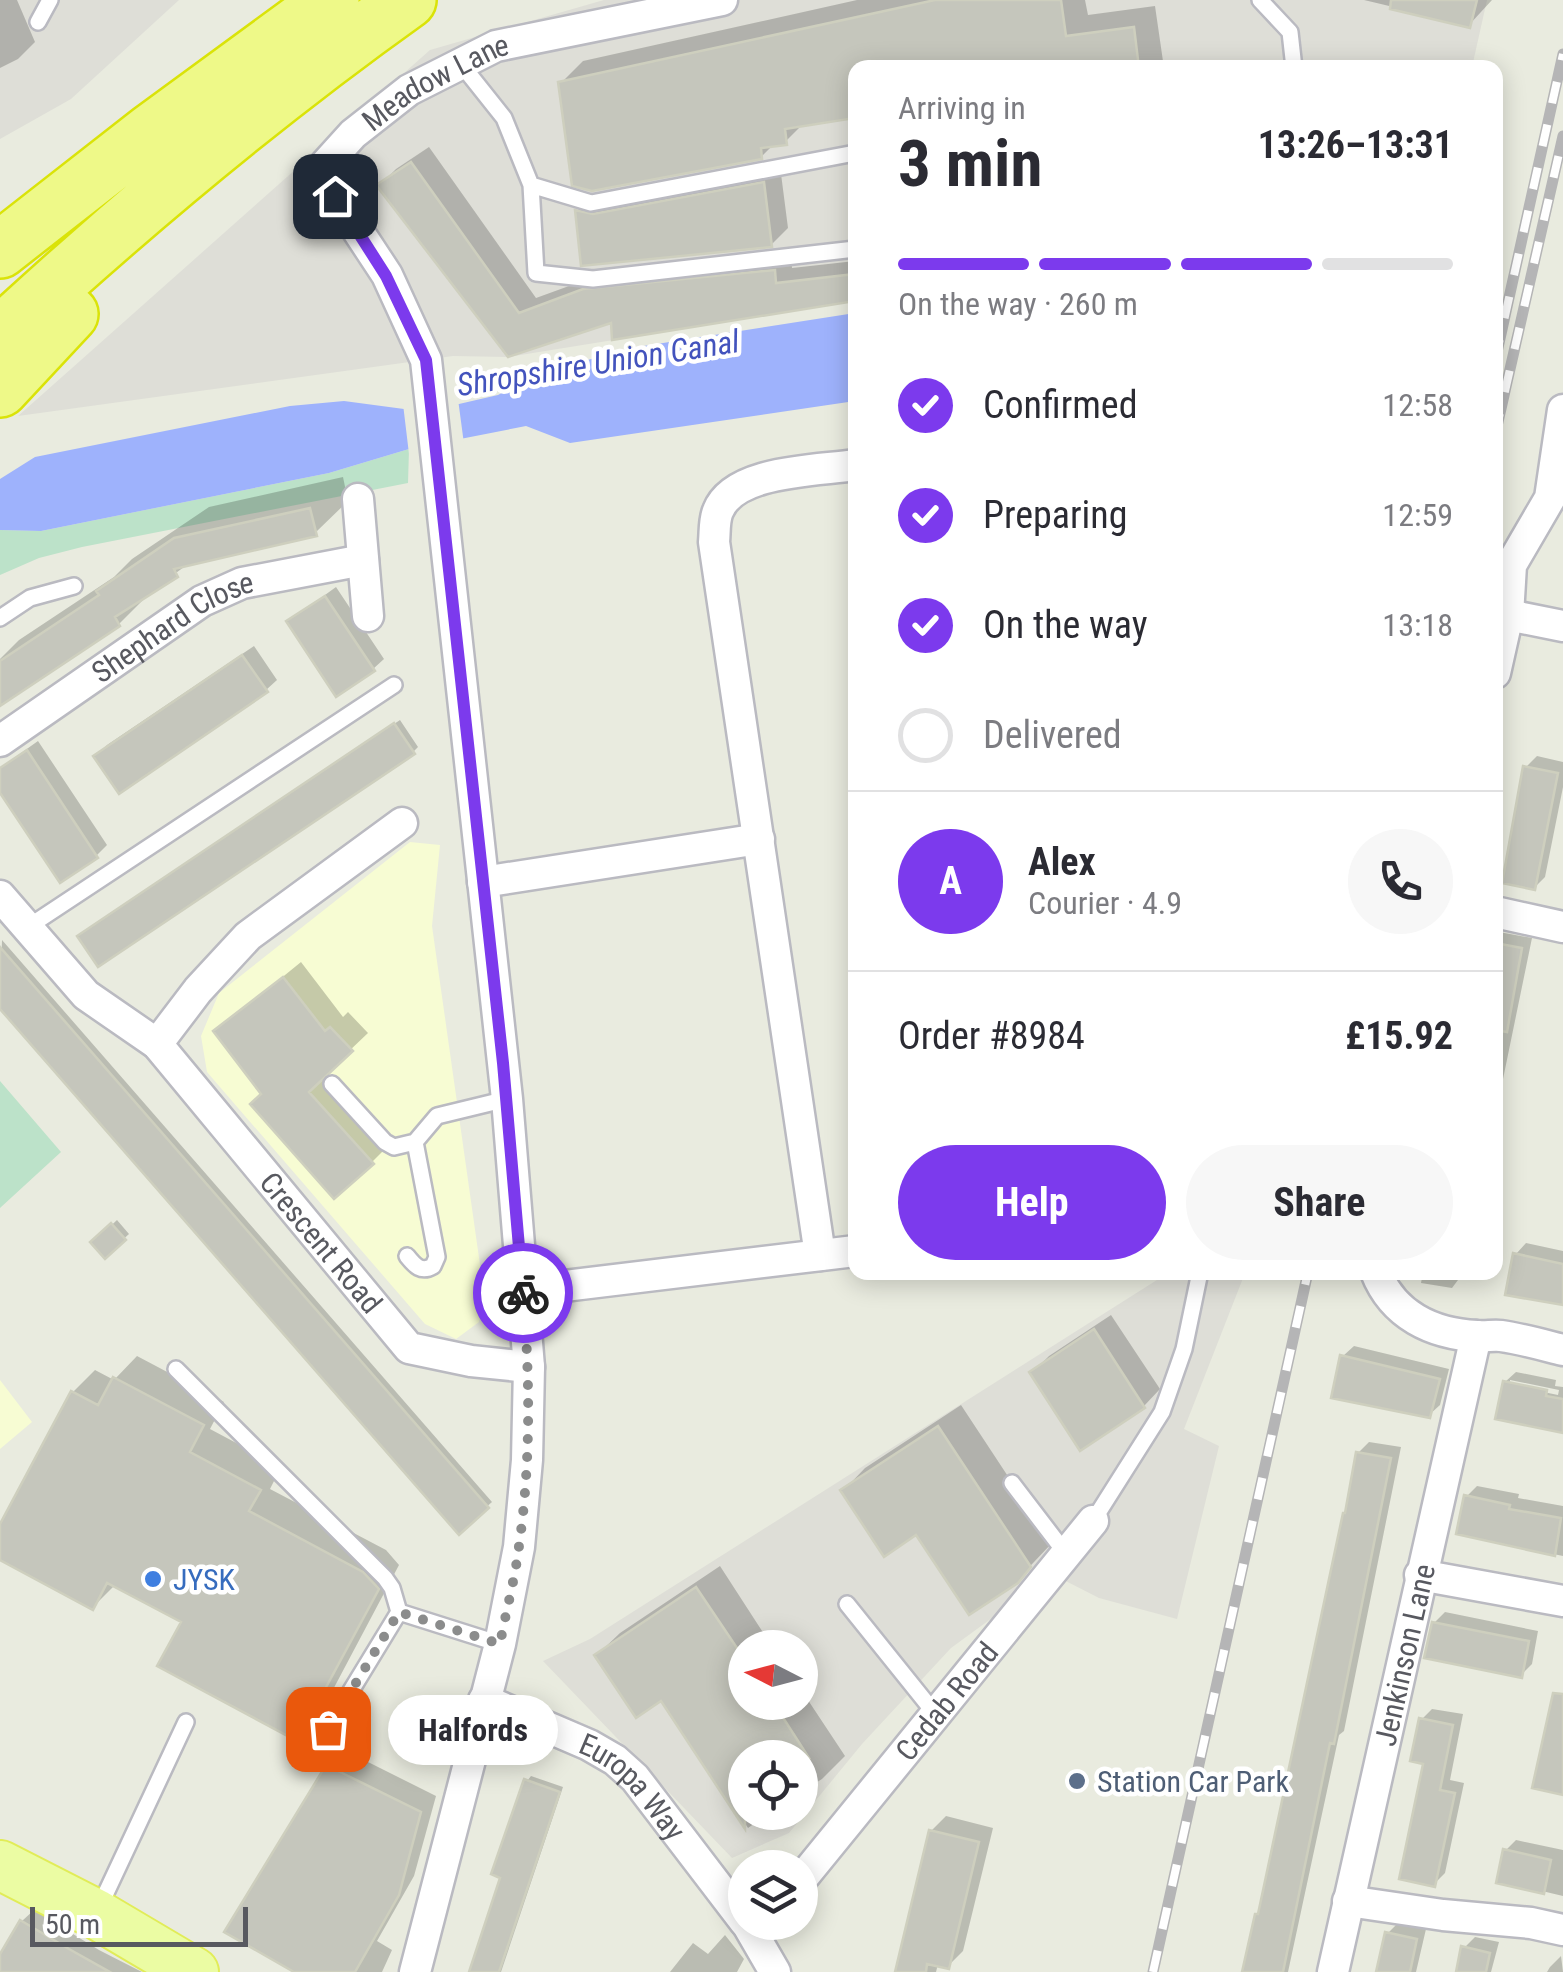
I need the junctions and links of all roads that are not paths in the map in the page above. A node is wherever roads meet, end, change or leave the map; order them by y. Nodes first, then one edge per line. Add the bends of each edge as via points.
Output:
1 (50, 0) edge
2 (331, 0) edge
3 (408, 0) edge
4 (722, 0) edge
5 (1260, 0) edge
6 (38, 22) dead end
7 (1293, 60) edge
8 (460, 64) junction
9 (238, 131) junction
10 (151, 132) junction
11 (848, 153) edge
12 (531, 185) junction
13 (0, 250) edge
14 (848, 250) edge
15 (0, 274) edge
16 (0, 335) edge
17 (0, 390) edge
18 (1563, 410) edge
19 (848, 466) edge
20 (358, 499) dead end
21 (364, 560) junction
22 (74, 586) dead end
23 (1508, 615) junction
24 (368, 616) dead end
25 (0, 618) edge
26 (1563, 626) edge
27 (1503, 638) edge
28 (394, 685) dead end
29 (1, 738) edge
30 (402, 823) dead end
31 (758, 838) junction
32 (484, 882) junction
33 (14, 912) edge
34 (1503, 914) edge
35 (1563, 927) edge
36 (157, 1044) junction
37 (332, 1084) dead end
38 (506, 1099) junction
39 (415, 1142) junction
40 (848, 1252) edge
41 (820, 1255) junction
42 (407, 1256) dead end
43 (1198, 1280) edge
44 (1379, 1280) edge
45 (523, 1290) junction
46 (1476, 1336) junction
47 (1563, 1350) edge
48 (529, 1367) junction
49 (176, 1370) dead end
50 (1012, 1483) dead end
51 (1093, 1521) joint
52 (1067, 1555) junction
53 (1420, 1575) junction
54 (1563, 1601) edge
55 (848, 1604) dead end
56 (399, 1612) junction
57 (500, 1644) junction
58 (484, 1700) junction
59 (937, 1716) junction
60 (186, 1722) dead end
61 (310, 1758) dead end
62 (818, 1859) edge
63 (5, 1878) edge
64 (728, 1894) edge
65 (1348, 1902) junction
66 (96, 1914) junction
67 (1563, 1930) edge
68 (755, 1940) edge
69 (760, 1940) edge
70 (194, 1972) edge
71 (416, 1972) edge
72 (758, 1972) edge
73 (775, 1972) edge
74 (1333, 1972) edge

1 - 6 lane
2 - 10 highway
3 - 9 highway
4 - 8 street, Meadow Lane via 496,46
5 - 7 lane via 1290,32
8 - 12 lane via 504,118
8 - 32 street, Meadow Lane via 409,90 324,166 426,360
9 - 16 highway
9 - 17 highway
10 - 13 highway
10 - 15 highway
11 - 12 lane via 591,203
12 - 14 lane via 536,273 593,279
18 - 23 street via 1550,498 1511,565
19 - 31 street via 746,482 718,509 714,542
20 - 21 street
21 - 24 street
21 - 29 street, Shephard Close via 242,583 202,601
22 - 25 lane via 30,598
23 - 26 street
23 - 27 street
28 - 33 lane
30 - 36 street via 248,936
31 - 32 street
31 - 41 street
32 - 38 street
33 - 36 street, Crescent Road via 86,995
34 - 35 street
36 - 48 street, Crescent Road via 408,1348
37 - 39 lane via 385,1142
38 - 39 lane via 437,1116
38 - 45 street
39 - 42 lane via 437,1257 426,1270
40 - 41 street
41 - 45 street
43 - 51 lane via 1162,1412
44 - 46 street via 1409,1318
45 - 48 street
46 - 47 street
46 - 53 street, Jenkinson Lane
48 - 57 street via 519,1547
49 - 56 lane via 385,1578
50 - 52 lane
51 - 52 street, Cedab Road
52 - 59 street, Cedab Road
53 - 54 street
53 - 65 street, Jenkinson Lane
55 - 59 lane
56 - 57 lane
56 - 61 lane
57 - 58 street
58 - 64 street, Europa Way via 615,1760
58 - 71 street
59 - 62 street, Cedab Road
60 - 66 lane
63 - 66 main road
65 - 67 street
65 - 74 street, Jenkinson Lane
66 - 70 main road
68 - 72 street
69 - 73 street, Europa Way

